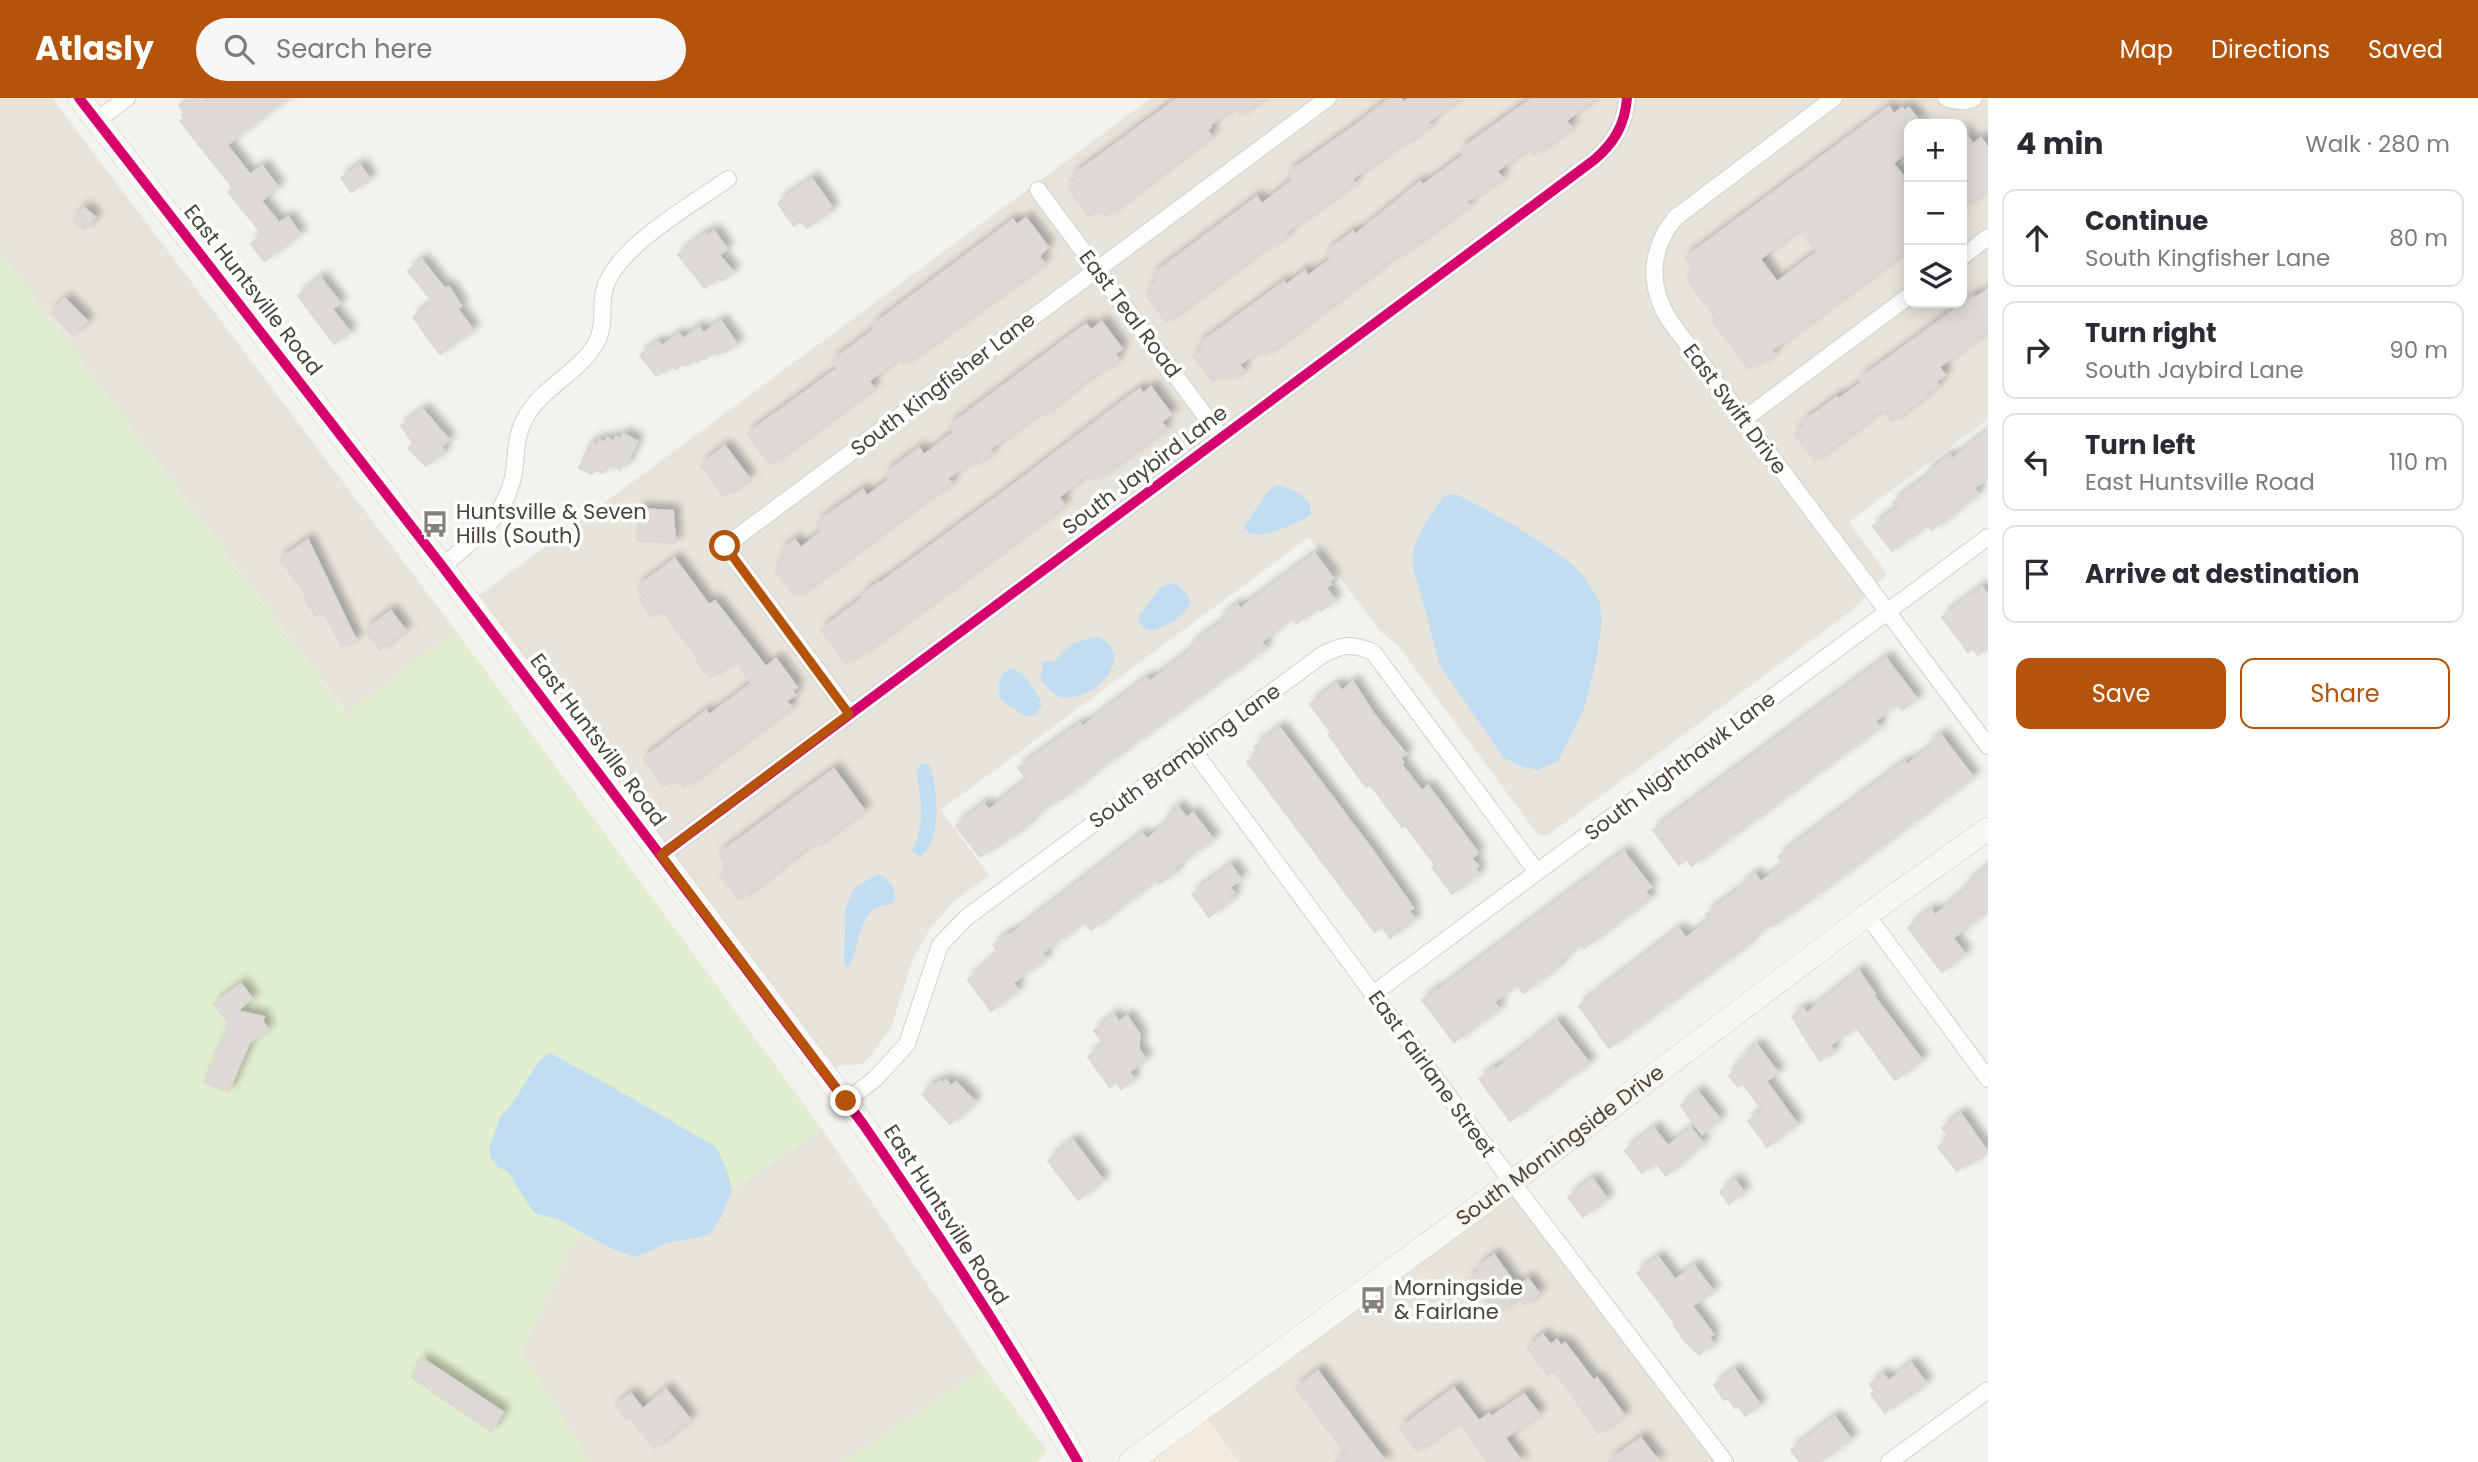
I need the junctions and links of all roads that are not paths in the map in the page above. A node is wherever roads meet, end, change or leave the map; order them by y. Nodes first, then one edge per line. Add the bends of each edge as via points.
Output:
1 (79, 98) edge
2 (127, 98) edge
3 (1328, 98) edge
4 (1627, 98) edge
5 (1834, 98) edge
6 (1946, 98) edge
7 (1974, 98) edge
8 (96, 121) junction
9 (728, 179) dead end
10 (1038, 190) dead end
11 (1988, 237) edge
12 (1967, 253) edge
13 (1097, 270) junction
14 (1904, 300) edge
15 (1743, 420) junction
16 (1221, 437) junction
17 (1988, 537) edge
18 (442, 566) junction
19 (1887, 612) junction
20 (849, 714) junction
21 (1988, 746) edge
22 (1193, 750) junction
23 (1988, 828) edge
24 (661, 855) junction
25 (1537, 872) junction
26 (1867, 915) junction
27 (1373, 994) junction
28 (1988, 1079) edge
29 (846, 1101) junction
30 (1512, 1182) junction
31 (1988, 1390) edge
32 (1078, 1462) edge
33 (1130, 1462) edge
34 (1725, 1462) edge
35 (1889, 1462) edge

1 - 8 main road, East Huntsville Road
2 - 8 street
3 - 13 street, South Kingfisher Lane
4 - 16 street, South Jaybird Lane via 1616,136 1594,160
5 - 15 street, East Swift Drive via 1684,209 1667,227 1657,249 1654,286 1663,310
6 - 7 street
8 - 18 main road, East Huntsville Road
9 - 18 street via 639,242 617,265 604,291 603,321 596,343 527,415 515,444 513,477 501,509 470,544
10 - 13 street, East Teal Road
11 - 12 street
13 - 16 street, East Teal Road
13 - 20 street, South Kingfisher Lane via 725,546
14 - 15 street
15 - 19 street, East Swift Drive
16 - 20 street, South Jaybird Lane
17 - 19 street, South Nighthawk Lane
18 - 24 main road, East Huntsville Road
19 - 21 street, East Swift Drive
19 - 25 street, South Nighthawk Lane
20 - 24 street, South Jaybird Lane
22 - 25 street, South Brambling Lane via 1322,654 1340,646 1357,646 1373,652 1388,670
22 - 27 street, East Fairlane Street
22 - 29 street, South Brambling Lane via 967,917 940,945 908,1044
23 - 26 main road, South Morningside Drive
24 - 29 main road, East Huntsville Road
25 - 27 street, South Nighthawk Lane
26 - 28 street
26 - 30 main road, South Morningside Drive
27 - 30 street, East Fairlane Street
29 - 32 main road, East Huntsville Road via 922,1208
30 - 33 main road, South Morningside Drive
30 - 34 street, East Fairlane Street
31 - 35 street

